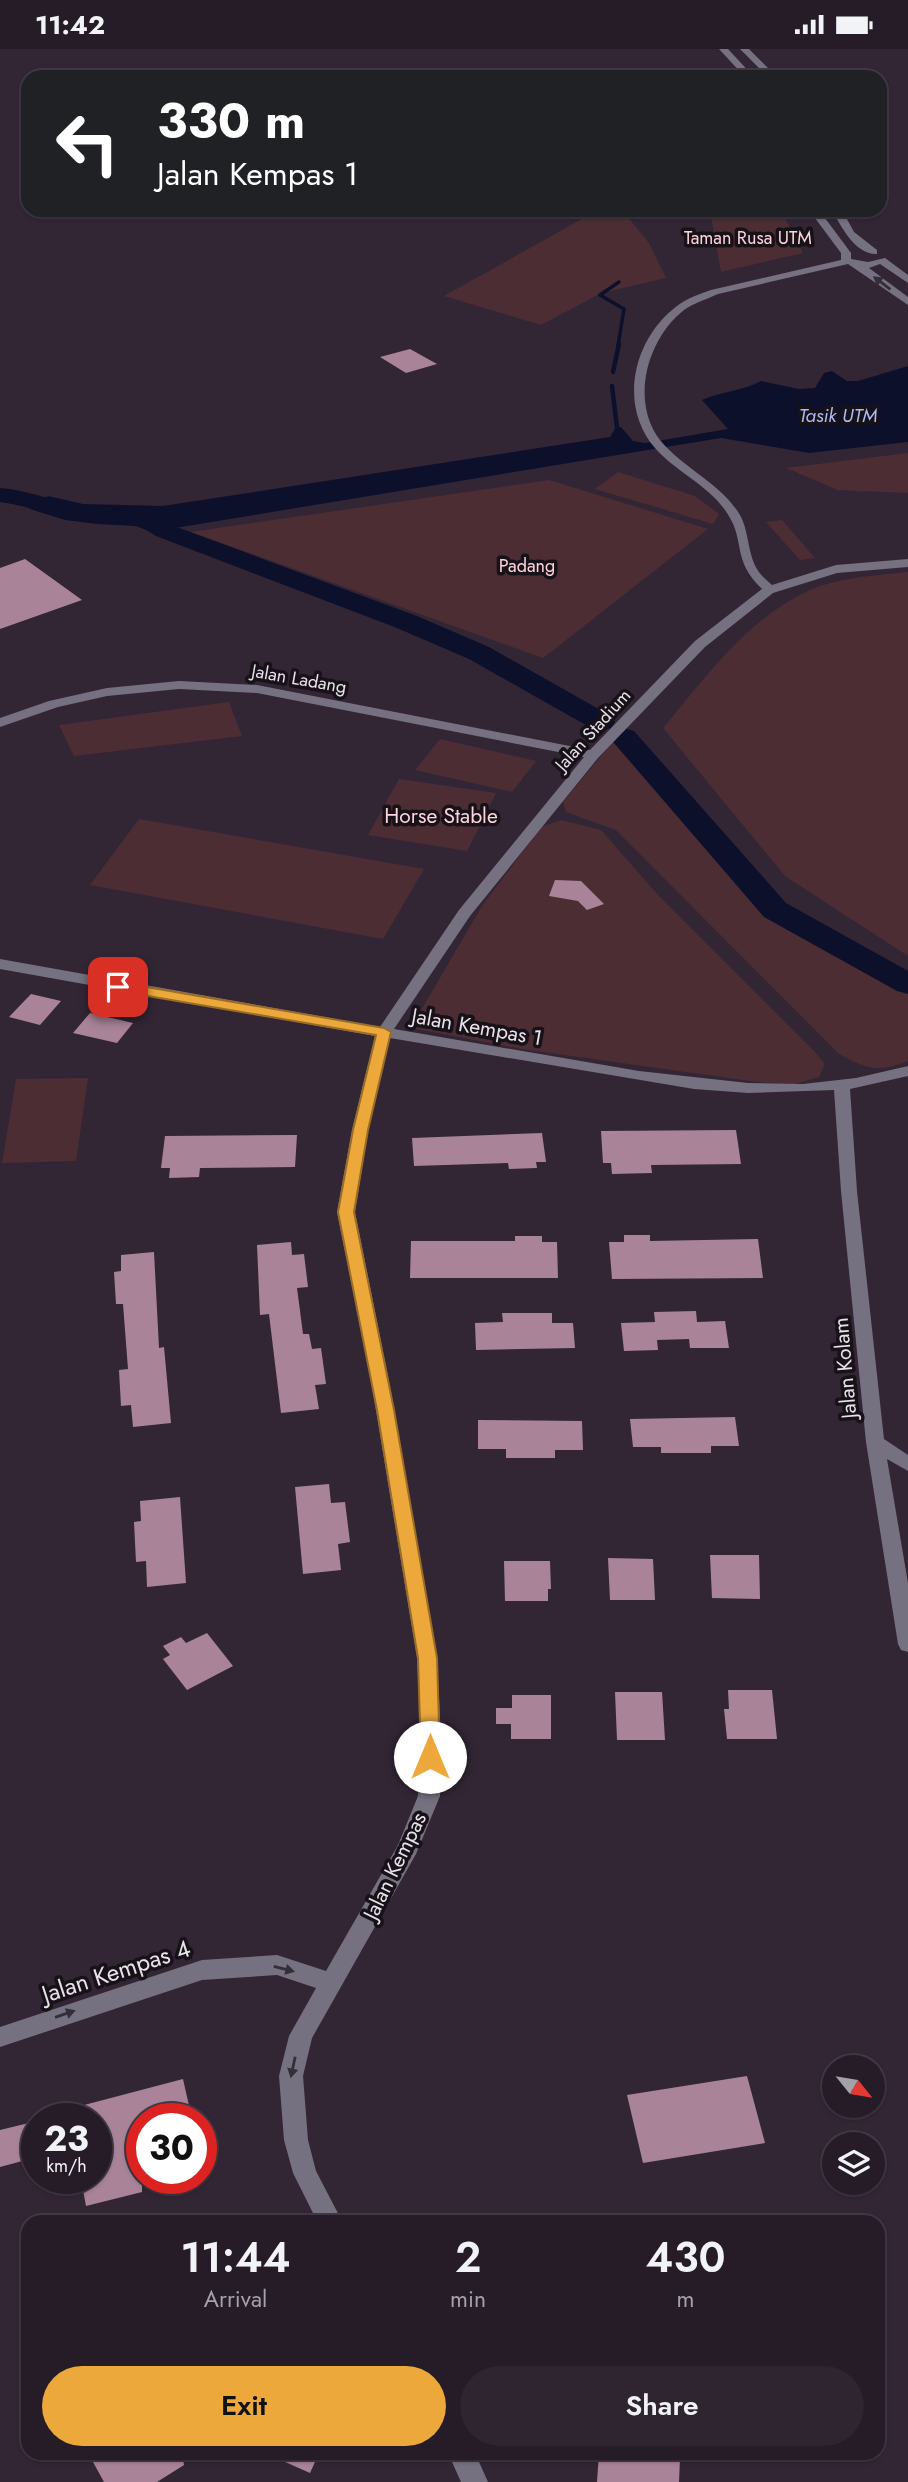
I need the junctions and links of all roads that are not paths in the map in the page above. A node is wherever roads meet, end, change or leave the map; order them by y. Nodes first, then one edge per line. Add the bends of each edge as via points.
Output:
1 (723, 49) edge
2 (744, 49) edge
3 (743, 70) edge
4 (766, 70) edge
5 (819, 217) edge
6 (841, 217) edge
7 (877, 256) junction
8 (850, 260) junction
9 (908, 280) edge
10 (908, 302) edge
11 (908, 563) edge
12 (752, 572) junction
13 (769, 590) junction
14 (755, 600) junction
15 (0, 723) edge
16 (593, 755) junction
17 (0, 964) edge
18 (384, 1032) junction
19 (908, 1072) edge
20 (842, 1087) junction
21 (874, 1441) junction
22 (908, 1464) edge
23 (908, 1644) edge
24 (331, 1983) junction
25 (0, 2037) edge
26 (327, 2215) edge
27 (464, 2460) edge
28 (475, 2482) edge

1 - 3 street
2 - 4 street
5 - 8 street
6 - 7 street via 850,234
7 - 8 street
7 - 9 street
10 -> 8 street
8 - 12 street via 715,292 685,304 664,326 645,358 638,381 639,401 649,432 729,506 740,524
11 - 13 street, Jalan Stadium via 836,569
12 - 13 street
12 - 14 street via 748,588
13 - 14 street, Jalan Stadium
14 - 16 street, Jalan Stadium via 700,644
15 - 16 street, Jalan Ladang via 107,692 179,685 257,689
16 - 18 street, Jalan Stadium via 464,913
17 - 18 street, Jalan Kempas 1
18 - 20 street, Jalan Kempas 1 via 614,1073 774,1090
18 - 24 street, Jalan Kempas via 346,1212 382,1386 428,1658 429,1796 408,1848
19 - 20 street, Jalan Kempas 1
20 - 21 street, Jalan Kolam
21 - 22 street
21 - 23 street, Jalan Kolam
25 -> 24 street, Jalan Kempas 4 via 202,1970 277,1965
24 -> 26 street, Jalan Kempas via 301,2036 291,2076 299,2151
27 - 28 street

